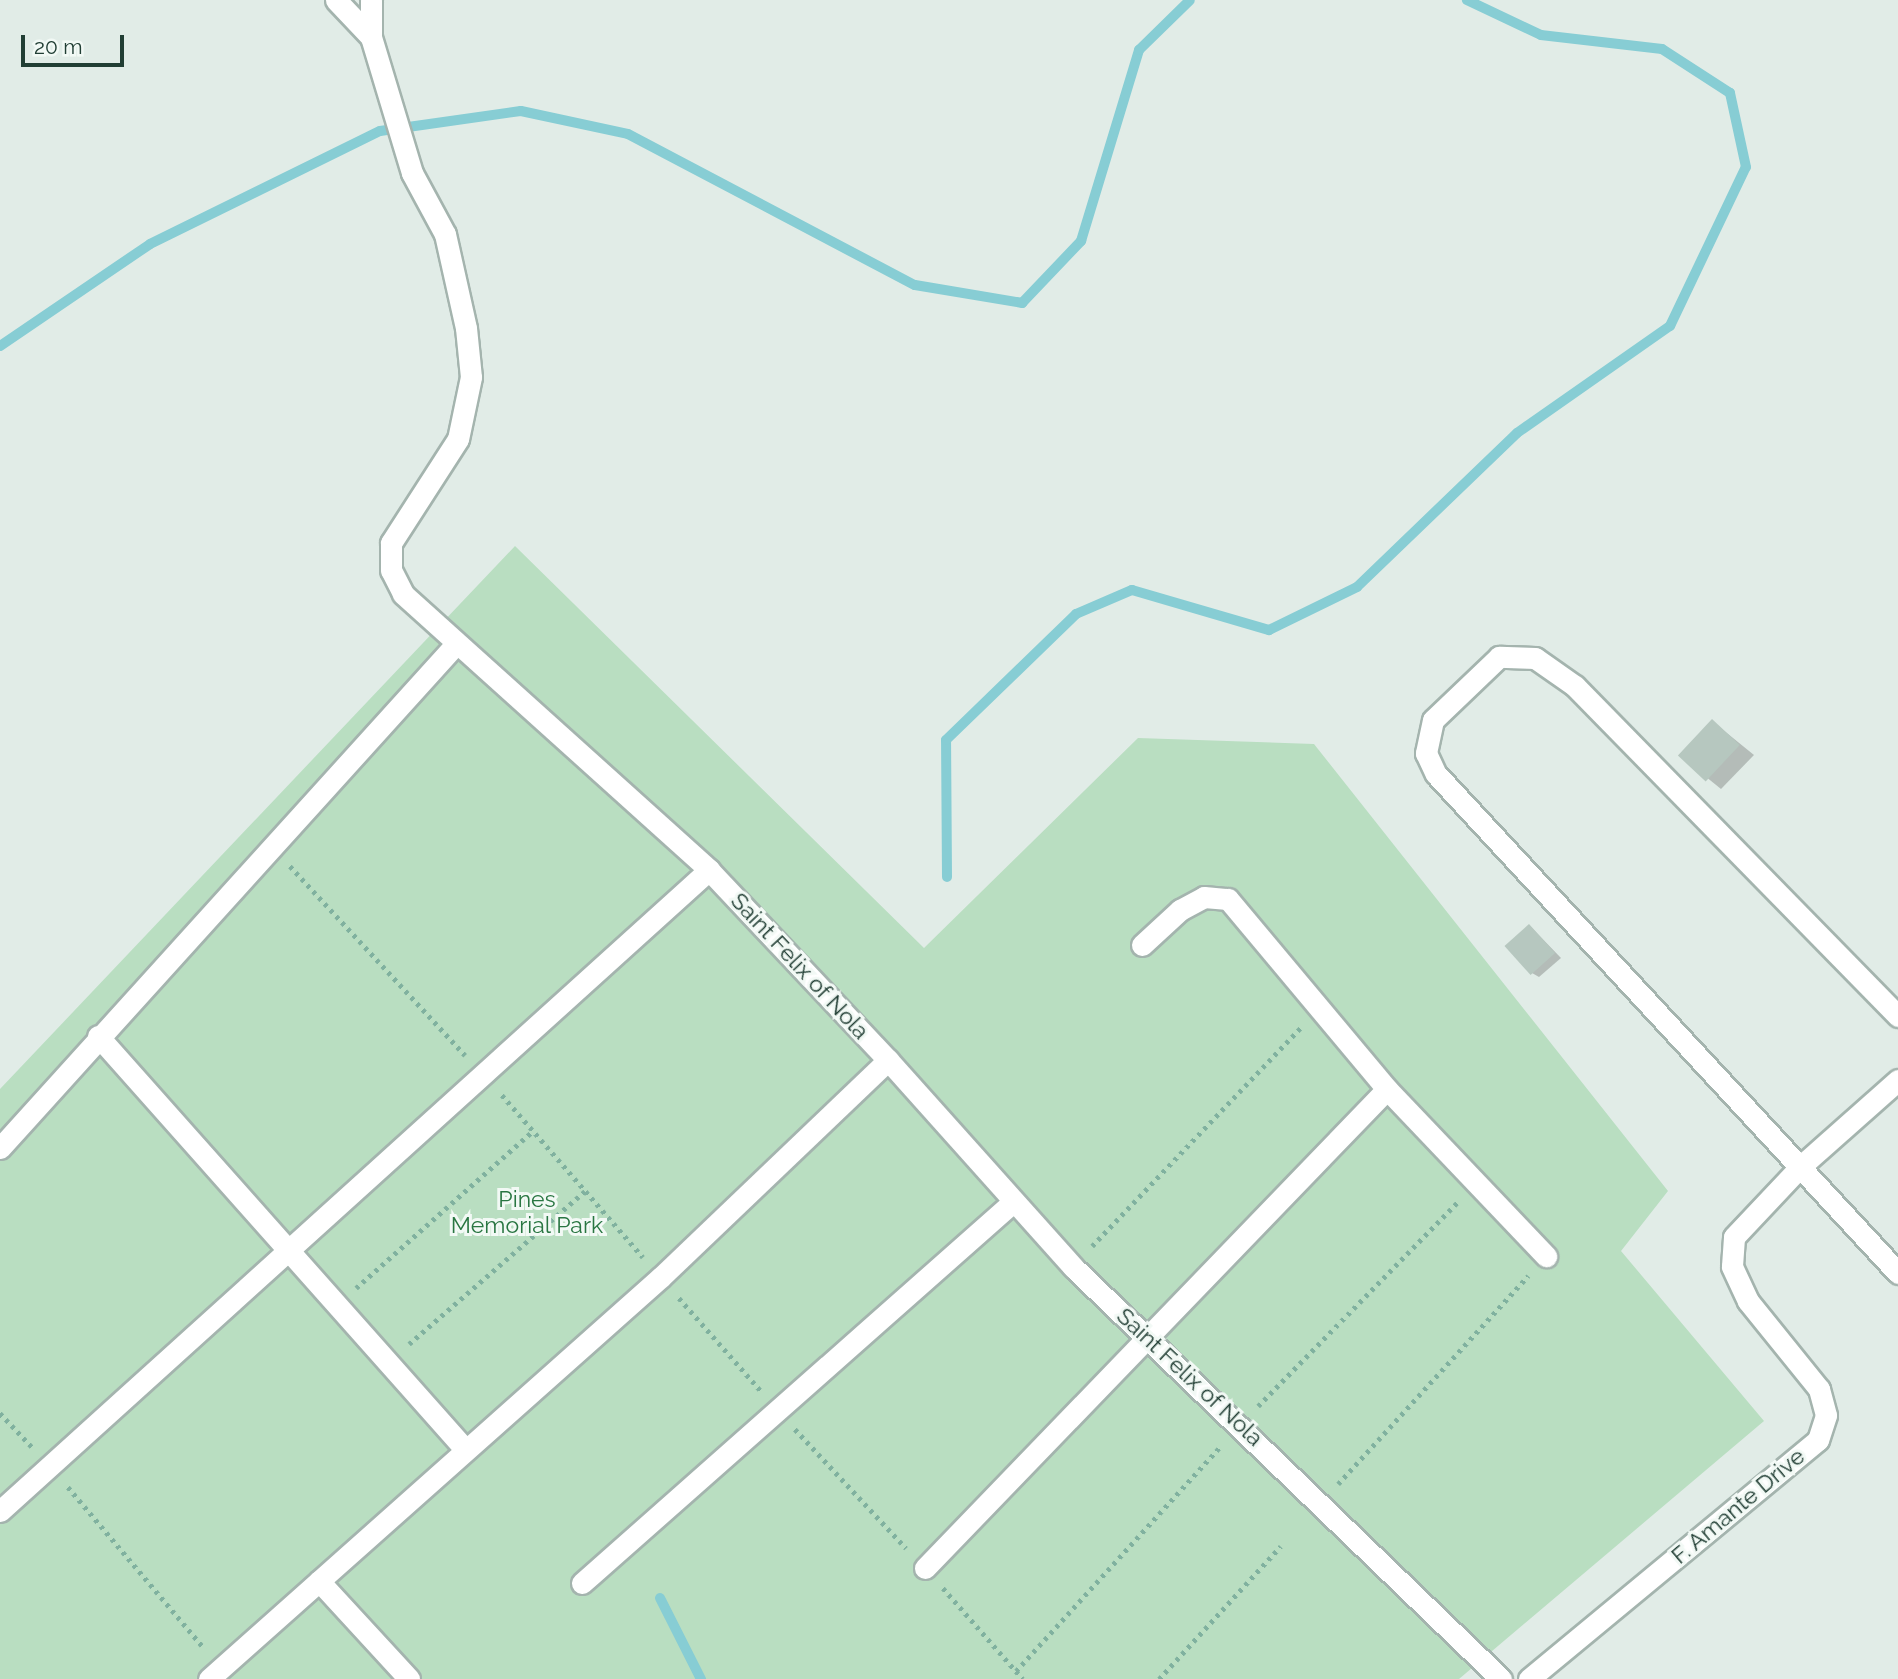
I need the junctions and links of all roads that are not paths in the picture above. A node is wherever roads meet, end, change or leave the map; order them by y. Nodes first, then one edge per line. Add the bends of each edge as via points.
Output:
1 (336, 0) edge
2 (371, 0) edge
3 (371, 37) junction
4 (456, 645) junction
5 (709, 870) junction
6 (1142, 945) dead end
7 (1898, 1016) edge
8 (98, 1037) junction
9 (888, 1060) junction
10 (1898, 1080) edge
11 (1387, 1089) junction
12 (0, 1148) edge
13 (1800, 1167) junction
14 (1013, 1202) junction
15 (290, 1251) junction
16 (1546, 1256) road end
17 (1898, 1273) edge
18 (1148, 1340) junction
19 (465, 1449) junction
20 (0, 1511) edge
21 (925, 1568) dead end
22 (319, 1581) junction
23 (582, 1583) dead end
24 (220, 1675) edge
25 (409, 1679) edge
26 (1502, 1679) edge
27 (1530, 1679) edge

1 - 3 street
2 - 3 street
3 - 4 street, Saint Felix of Nola via 412,173 444,234 466,328 471,377 458,439 391,543 390,570 403,594
4 - 5 street, Saint Felix of Nola
4 - 8 street
5 - 9 street, Saint Felix of Nola
5 - 15 street
6 - 11 street via 1180,910 1204,897 1228,899
7 - 13 street via 1575,686 1535,658 1499,657 1433,720 1426,753 1436,774
8 - 12 street
8 - 15 street
9 - 14 street, Saint Felix of Nola
9 - 19 street via 661,1277
10 - 13 street, F. Amante Drive
11 - 16 street
11 - 18 street
13 - 17 street
13 - 27 street, F. Amante Drive via 1734,1237 1732,1266 1748,1301 1819,1389 1826,1415 1818,1440
14 - 18 street, Saint Felix of Nola
14 - 23 street
15 - 19 street
15 - 20 street
18 - 21 street
18 - 26 street, Saint Felix of Nola via 1241,1423
19 - 22 street
22 - 24 street
22 - 25 street

